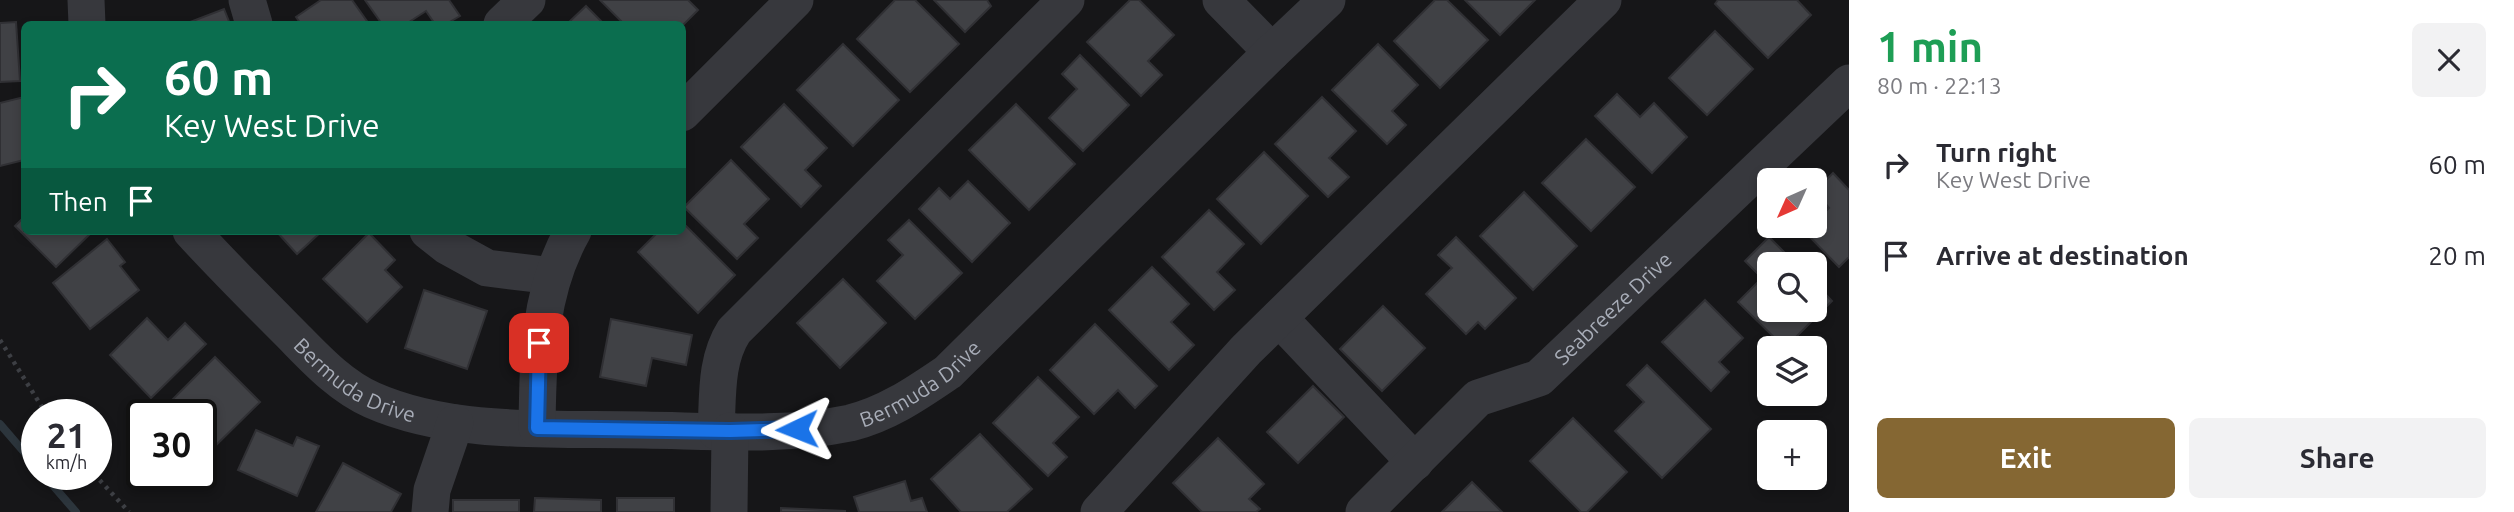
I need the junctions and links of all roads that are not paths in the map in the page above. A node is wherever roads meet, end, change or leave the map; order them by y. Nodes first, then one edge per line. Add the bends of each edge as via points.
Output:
1 (86, 0) edge
2 (247, 0) edge
3 (527, 0) edge
4 (795, 0) edge
5 (1066, 0) edge
6 (1221, 0) edge
7 (1327, 0) edge
8 (1603, 0) edge
9 (87, 21) edge
10 (253, 21) edge
11 (505, 21) edge
12 (1272, 51) junction
13 (1849, 83) edge
14 (686, 109) edge
15 (195, 235) edge
16 (433, 235) edge
17 (571, 235) edge
18 (553, 276) junction
19 (1279, 318) junction
20 (455, 423) junction
21 (537, 428) junction
22 (723, 431) junction
23 (1415, 462) junction
24 (430, 512) edge
25 (729, 512) edge
26 (1099, 512) edge
27 (1364, 512) edge

1 - 9 street
2 - 10 street
3 - 11 street
4 - 14 street
5 - 22 street via 734,331 720,368
6 - 12 street
7 - 12 street, Bermuda Drive
8 - 19 street
12 - 22 street, Bermuda Drive via 948,372 908,399 852,422 819,428
13 - 23 street, Seabreeze Drive via 1539,378 1478,398
15 - 20 street, Bermuda Drive via 331,374 369,399 408,414
16 - 18 street via 487,268
17 - 18 street
18 - 21 street via 539,343
19 - 23 street
19 - 26 street
20 - 21 street, Bermuda Drive
20 - 24 street via 432,490
21 - 22 street, Bermuda Drive
22 - 25 street
23 - 27 street, Seabreeze Drive

